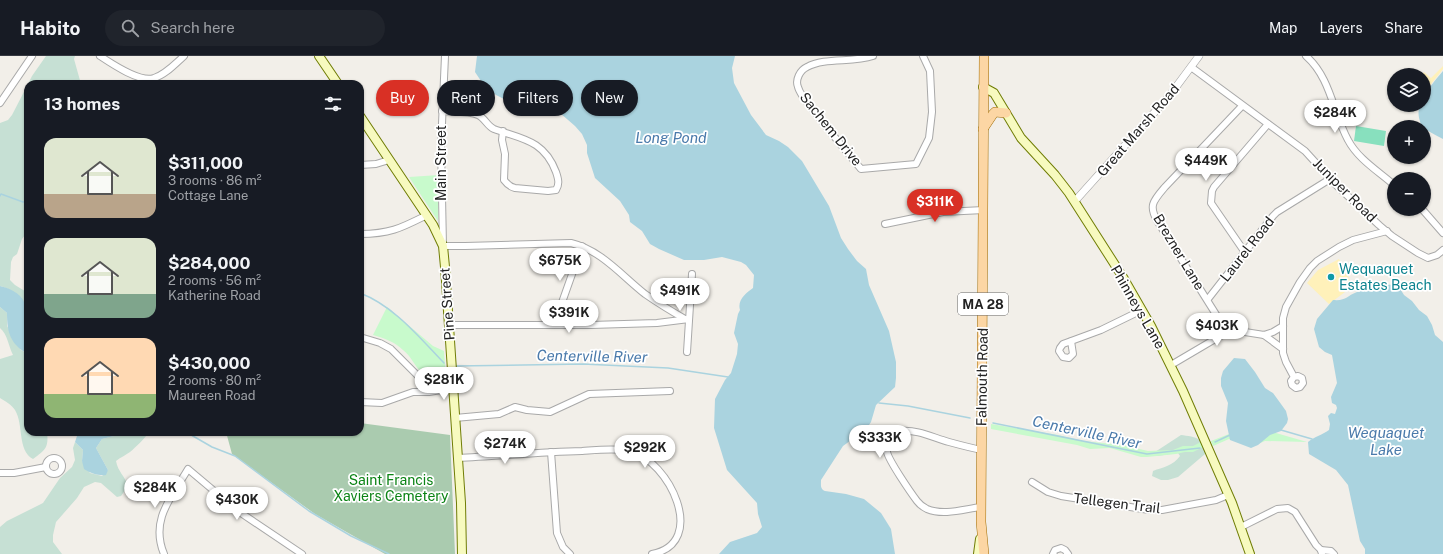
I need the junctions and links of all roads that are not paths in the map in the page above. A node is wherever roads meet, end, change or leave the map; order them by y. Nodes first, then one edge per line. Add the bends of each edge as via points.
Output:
1 (32, 56) edge
2 (100, 56) edge
3 (184, 56) edge
4 (319, 56) edge
5 (445, 56) edge
6 (873, 56) edge
7 (924, 56) edge
8 (1199, 56) edge
9 (1306, 56) edge
10 (982, 58) edge
11 (1191, 67) junction
12 (335, 80) edge
13 (444, 80) edge
14 (983, 87) junction
15 (0, 103) edge
16 (1242, 106) junction
17 (1006, 113) junction
18 (442, 116) edge
19 (479, 116) edge
20 (364, 122) edge
21 (1268, 124) junction
22 (983, 129) junction
23 (503, 131) junction
24 (389, 160) junction
25 (364, 165) edge
26 (1330, 179) junction
27 (1387, 179) edge
28 (1075, 201) junction
29 (984, 210) junction
30 (427, 215) junction
31 (1428, 216) edge
32 (885, 224) dead end
33 (1387, 231) junction
34 (1443, 233) edge
35 (364, 234) edge
36 (443, 246) junction
37 (582, 246) junction
38 (1443, 250) edge
39 (1244, 251) junction
40 (692, 274) dead end
41 (1208, 299) junction
42 (1142, 310) junction
43 (687, 319) junction
44 (449, 325) junction
45 (554, 325) junction
46 (1283, 326) junction
47 (1227, 332) junction
48 (1264, 334) junction
49 (364, 338) edge
50 (1071, 341) dead end
51 (1283, 349) junction
52 (687, 352) dead end
53 (1171, 365) junction
54 (1294, 377) dead end
55 (453, 389) junction
56 (441, 390) junction
57 (670, 391) dead end
58 (364, 402) edge
59 (455, 418) junction
60 (982, 450) junction
61 (551, 452) junction
62 (458, 458) junction
63 (46, 467) dead end
64 (0, 473) edge
65 (1032, 482) dead end
66 (1228, 496) junction
67 (981, 507) junction
68 (981, 522) junction
69 (1241, 527) junction
70 (1322, 552) edge
71 (164, 554) edge
72 (302, 554) edge
73 (462, 554) edge
74 (570, 554) edge
75 (652, 554) edge
76 (978, 554) edge
77 (984, 554) edge
78 (1053, 554) edge
79 (1068, 554) edge
80 (1250, 554) edge
81 (1334, 554) edge

1 - 15 street
2 - 3 street via 133,75 148,80 161,74
4 - 12 main road
5 - 13 street, Main Street
6 - 7 street, Sachem Drive via 817,63 800,72 798,79 798,87 810,106 861,170 916,164 929,138 932,112 930,71
8 - 11 street, Great Marsh Road
9 - 27 street via 1313,62 1326,83 1347,139 1356,152
10 - 14 main road, Falmouth Road / MA 28
11 - 16 street, Juniper Road
11 - 28 street, Great Marsh Road via 1170,95
14 - 17 main road, Phinneys Lane via 994,93
14 - 22 main road, Falmouth Road / MA 28
16 - 21 street, Juniper Road
16 - 41 street, Brezner Lane via 1165,187 1152,206 1158,222
17 - 22 main road via 993,114
17 - 28 main road, Phinneys Lane via 1021,138
18 - 36 street, Main Street via 440,178
19 - 23 street via 493,128
20 - 24 main road
21 - 26 street, Juniper Road via 1305,151
21 - 39 street via 1212,192 1211,203
22 - 29 main road, Falmouth Road / MA 28
23 - 23 street via 524,138 542,149 550,158 556,173 556,190 511,188 504,180 506,154 502,140
24 - 25 street
24 - 30 main road
26 - 33 street, Juniper Road
26 - 39 street, Laurel Road via 1277,212
28 - 42 main road, Phinneys Lane
29 - 32 street via 943,212
29 - 60 main road, Falmouth Road / MA 28
30 - 35 street via 393,231
30 - 36 main road
31 - 34 street
33 - 38 street, Juniper Road via 1423,256 1431,258
33 - 46 street via 1347,243 1317,261 1304,275 1289,300 1284,312
36 - 37 street via 571,243
36 - 44 main road, Pine Street
37 - 43 street via 599,256 645,294
37 - 45 street
39 - 41 street, Laurel Road
40 - 43 street
41 - 47 street, Brezner Lane
42 - 50 street
42 - 53 main road, Phinneys Lane
43 - 45 street via 657,323
43 - 52 street
44 - 45 street
44 - 55 main road, Pine Street
46 - 48 street
46 - 51 street
47 - 48 street
47 - 53 street
48 - 51 street
49 - 56 street via 391,349 419,377
51 - 54 street
53 - 66 main road, Phinneys Lane
55 - 56 street
55 - 59 main road, Pine Street
56 - 58 street via 413,392 382,403
57 - 59 street via 589,394 550,412 515,407 499,414
59 - 62 main road, Pine Street
60 - 67 main road, Falmouth Road / MA 28
60 - 67 street via 903,431 893,436 887,449 894,465 923,507 939,512
61 - 62 street
61 - 74 street via 557,533 563,547
61 - 75 street via 627,451 643,457 661,472 672,488 681,518 674,542 664,550
62 - 73 main road, Pine Street
63 - 64 street
65 - 66 street, Tellegen Trail via 1048,492 1061,496 1156,510 1177,508
66 - 69 main road, Phinneys Lane
67 - 68 main road, Falmouth Road / MA 28
68 - 76 main road
68 - 77 main road, Falmouth Road / MA 28
69 - 70 street via 1277,509 1290,508
69 - 80 main road, Phinneys Lane
70 - 81 street via 1331,551
71 - 72 street via 159,533 160,522 165,508 188,469 238,511
78 - 79 street via 1059,548

